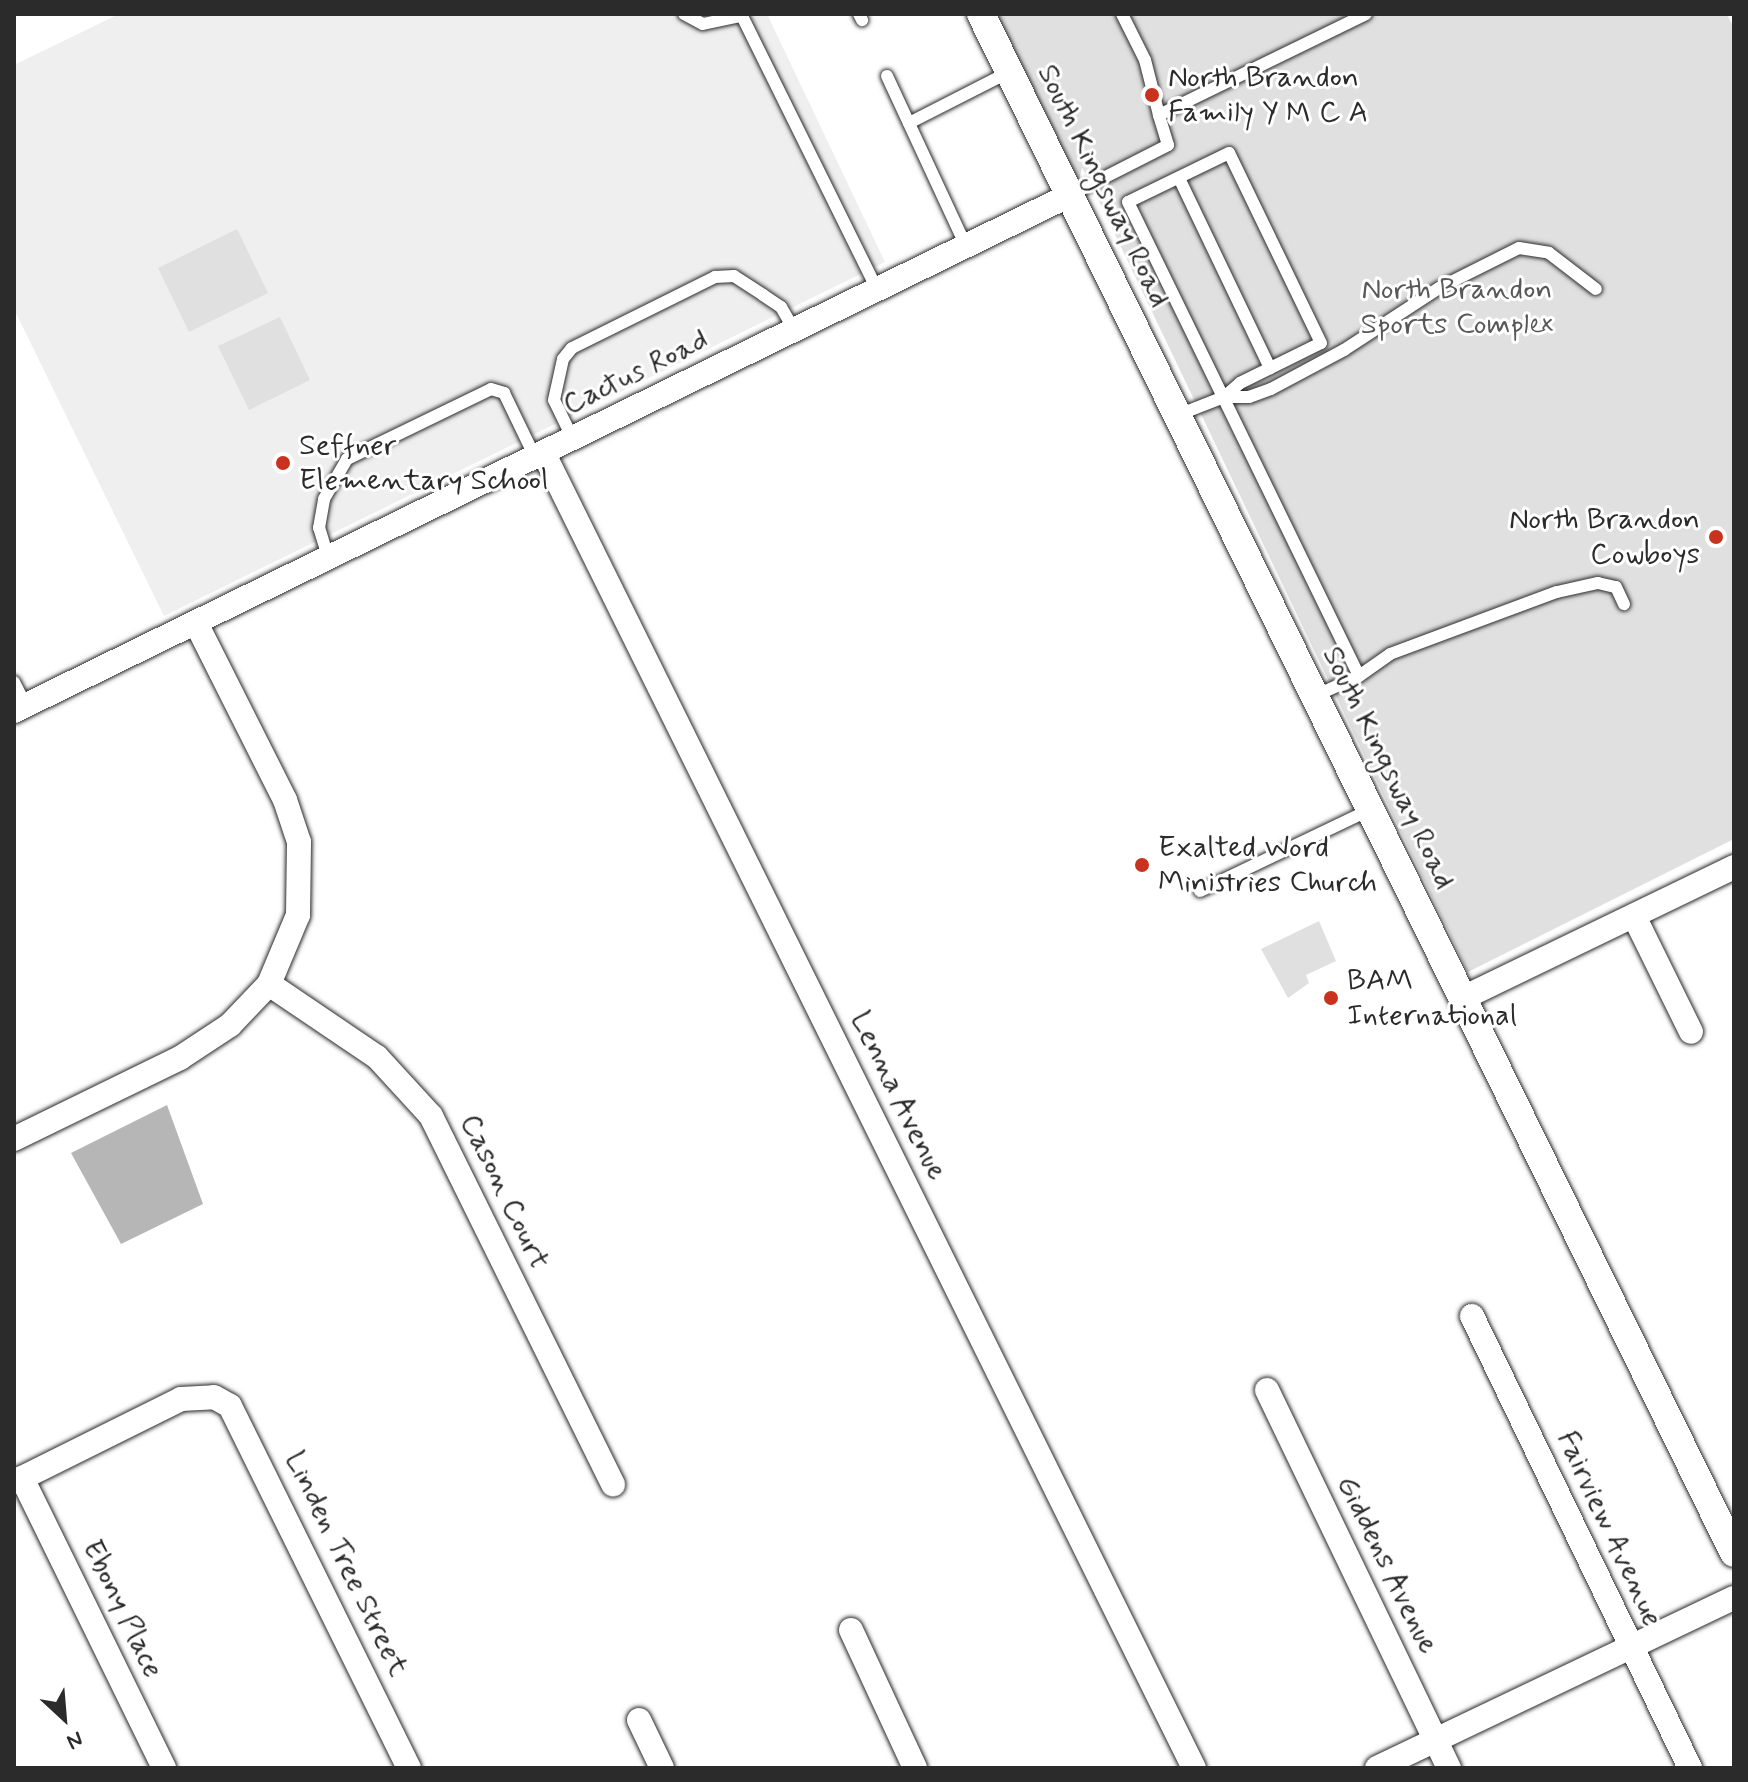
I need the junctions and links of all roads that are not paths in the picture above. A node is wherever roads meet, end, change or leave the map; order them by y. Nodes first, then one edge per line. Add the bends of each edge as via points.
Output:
1 (684, 14) edge
2 (981, 14) edge
3 (1122, 14) edge
4 (1366, 14) edge
5 (742, 15) edge
6 (1010, 72) junction
7 (887, 76) dead end
8 (1159, 115) junction
9 (909, 123) junction
10 (1179, 178) junction
11 (1070, 195) junction
12 (966, 246) junction
13 (877, 289) junction
14 (1596, 289) dead end
15 (795, 331) junction
16 (1270, 368) junction
17 (1224, 397) junction
18 (1178, 415) junction
19 (573, 439) junction
20 (540, 456) junction
21 (329, 560) junction
22 (1624, 604) dead end
23 (197, 625) junction
24 (1359, 676) junction
25 (14, 682) edge
26 (1315, 696) junction
27 (20, 708) edge
28 (1371, 809) junction
29 (1734, 867) edge
30 (1200, 891) dead end
31 (1634, 916) junction
32 (269, 984) junction
33 (1463, 998) junction
34 (1691, 1032) dead end
35 (14, 1139) edge
36 (1472, 1316) dead end
37 (1267, 1390) dead end
38 (18, 1480) edge
39 (613, 1485) dead end
40 (1734, 1553) edge
41 (1734, 1598) edge
42 (851, 1630) dead end
43 (1629, 1647) junction
44 (639, 1720) dead end
45 (1435, 1739) junction
46 (164, 1768) edge
47 (409, 1768) edge
48 (662, 1768) edge
49 (915, 1768) edge
50 (1194, 1768) edge
51 (1377, 1768) edge
52 (1449, 1768) edge
53 (1690, 1768) edge

1 - 5 lane via 703,24
2 - 6 street, South Kingsway Road
3 - 8 lane via 1145,60
4 - 8 lane
5 - 13 lane
6 - 9 lane
6 - 11 street, South Kingsway Road
7 - 9 lane
8 - 11 lane via 1168,145
9 - 12 lane
10 - 16 lane
10 - 16 lane via 1229,153 1321,343
10 - 17 lane via 1128,202
11 - 12 street, Cactus Road
11 - 18 street, South Kingsway Road
12 - 13 street, Cactus Road
13 - 15 street, Cactus Road
14 - 17 lane via 1549,253 1519,248 1439,288 1344,350 1271,389 1249,397
15 - 19 street, Cactus Road
15 - 19 lane via 781,307 734,276 715,277 572,348 563,359 554,400
16 - 17 lane
17 - 18 lane
17 - 24 lane
18 - 26 street, South Kingsway Road
19 - 20 street, Cactus Road
20 - 21 street, Cactus Road
20 - 21 lane via 504,393 491,389 347,459 324,499 319,528
20 - 50 street, Lenna Avenue
21 - 23 street, Cactus Road
22 - 24 lane via 1616,587 1598,583 1557,592 1390,654
23 - 27 street, Cactus Road
23 - 32 street via 285,800 299,842 298,915
24 - 26 lane
25 - 27 lane
26 - 28 street, South Kingsway Road
28 - 30 lane
28 - 33 street, South Kingsway Road
29 - 31 street
31 - 33 street
31 - 34 street
32 - 35 street via 230,1025 180,1058
32 - 39 street, Cason Court via 377,1057 431,1116
33 - 40 street, South Kingsway Road
36 - 43 street, Fairview Avenue
37 - 45 street, Giddens Avenue
38 - 46 street, Ebony Place
38 - 47 street, Linden Tree Street via 181,1399 214,1397 240,1419
41 - 43 street
42 - 49 street
43 - 45 street
43 - 53 street, Fairview Avenue
44 - 48 street
45 - 51 street
45 - 52 street, Giddens Avenue

